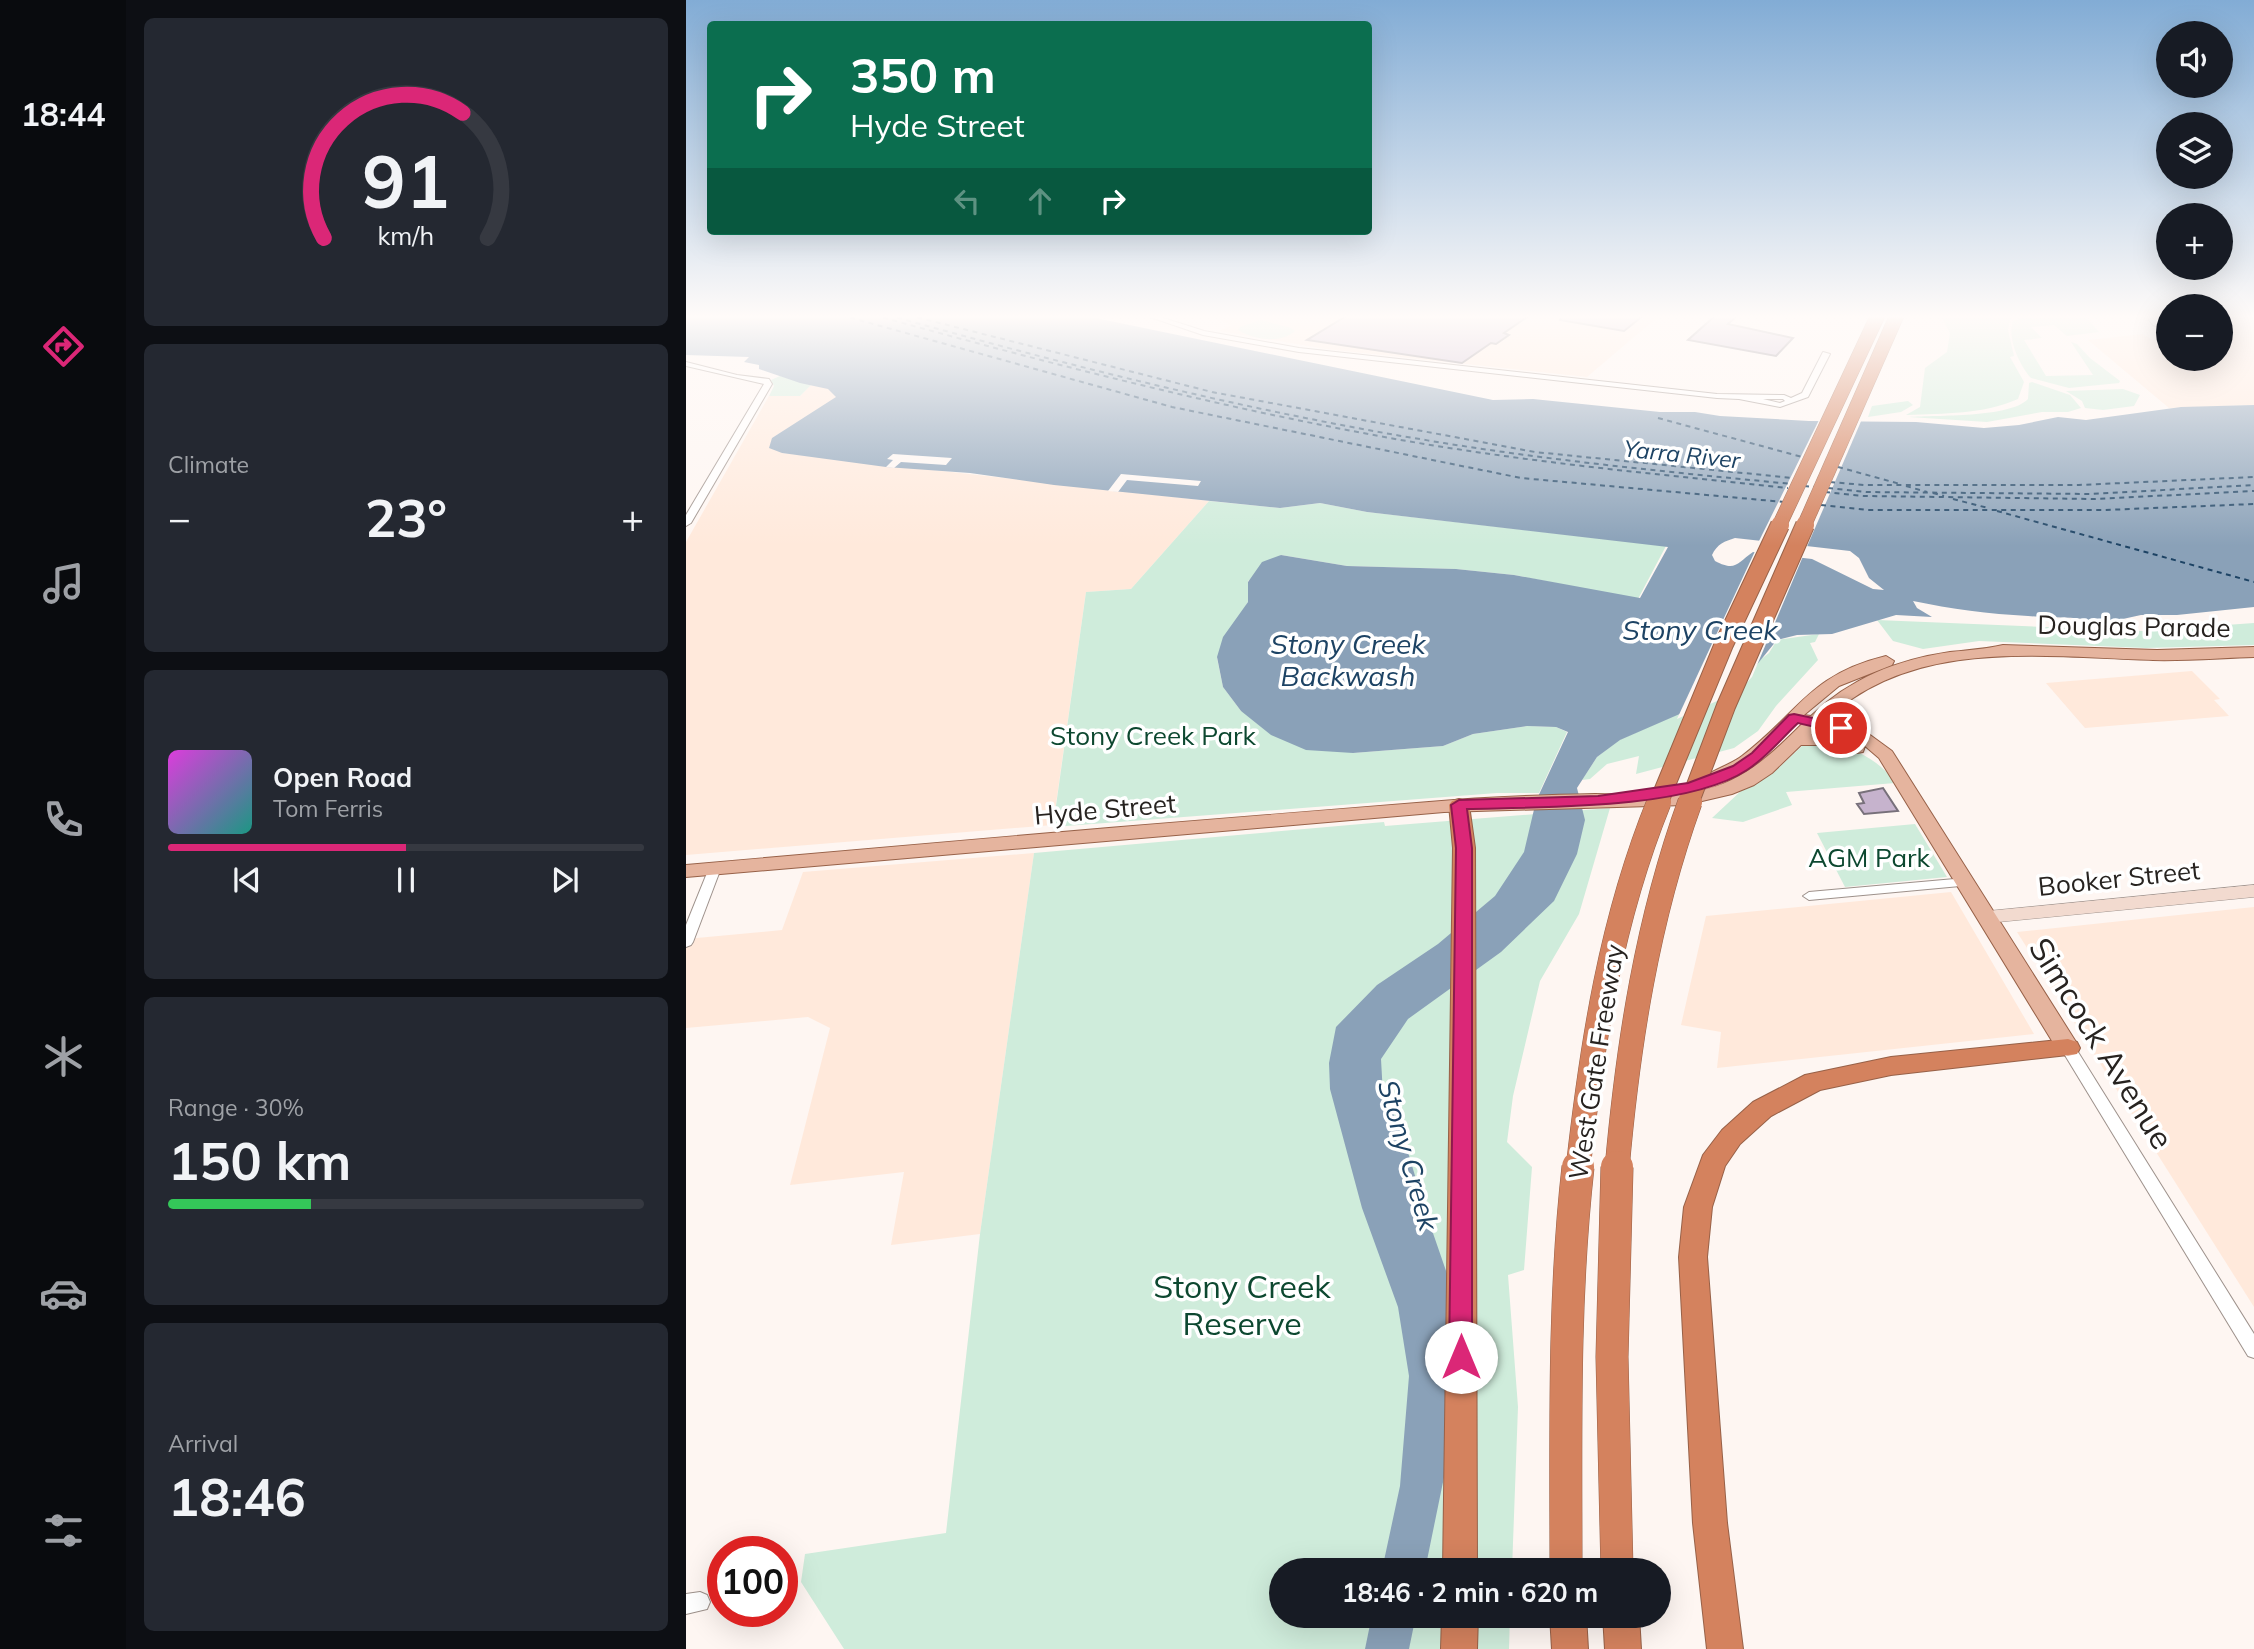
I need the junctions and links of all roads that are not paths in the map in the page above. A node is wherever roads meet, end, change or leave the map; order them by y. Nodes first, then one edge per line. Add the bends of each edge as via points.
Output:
1 (763, 392) edge
2 (1694, 392) edge
3 (1801, 392) edge
4 (1805, 392) edge
5 (1842, 392) edge
6 (1863, 392) edge
7 (1742, 397) junction
8 (1781, 397) junction
9 (1792, 400) junction
10 (686, 523) edge
11 (2013, 651) junction
12 (2254, 652) edge
13 (1867, 682) junction
14 (1804, 727) junction
15 (1846, 730) junction
16 (1892, 767) junction
17 (1528, 802) joint
18 (1459, 805) junction
19 (715, 868) junction
20 (686, 871) edge
21 (1966, 882) junction
22 (2254, 891) edge
23 (1810, 896) dead end
24 (1988, 917) junction
25 (686, 942) edge
26 (2068, 1048) junction
27 (2254, 1350) edge
28 (1460, 1558) edge
29 (1566, 1558) edge
30 (1617, 1558) edge
31 (1460, 1628) edge
32 (1569, 1628) edge
33 (1622, 1628) edge
34 (1459, 1649) edge
35 (1570, 1649) edge
36 (1623, 1649) edge
37 (1725, 1649) edge

1 - 10 street
2 - 7 street
3 - 8 street
4 - 9 street
5 - 29 highway, West Gate Freeway, bridge via 1683,741 1650,824 1605,972 1571,1231
6 - 30 highway, West Gate Freeway, bridge via 1720,725 1681,830 1641,977 1624,1101 1614,1236
7 - 8 street
7 - 9 street via 1783,405
8 - 9 street
11 - 12 main road, Douglas Parade
11 - 13 main road, Douglas Parade via 1927,660
11 - 14 main road, Douglas Parade via 1952,650 1878,664 1828,685
13 - 14 main road, Douglas Parade
13 - 15 main road via 1848,703
14 - 15 main road, Simcock Avenue
14 - 16 main road
14 - 17 main road, Douglas Parade via 1761,774 1726,790 1678,799
15 - 16 main road, Simcock Avenue via 1877,746
16 - 21 main road, Simcock Avenue
17 - 18 main road, Hyde Street
18 - 19 main road, Hyde Street
18 - 28 highway via 1464,848
19 - 20 main road, Hyde Street
19 - 25 street
21 - 23 street
21 - 24 main road, Simcock Avenue
22 - 24 street, Booker Street
24 - 26 main road, Simcock Avenue
26 - 27 street, Simcock Avenue
26 - 37 highway via 1872,1068 1814,1082 1762,1108 1731,1137 1713,1163 1696,1214 1693,1257 1710,1523
31 - 34 highway
32 - 35 highway
33 - 36 highway

